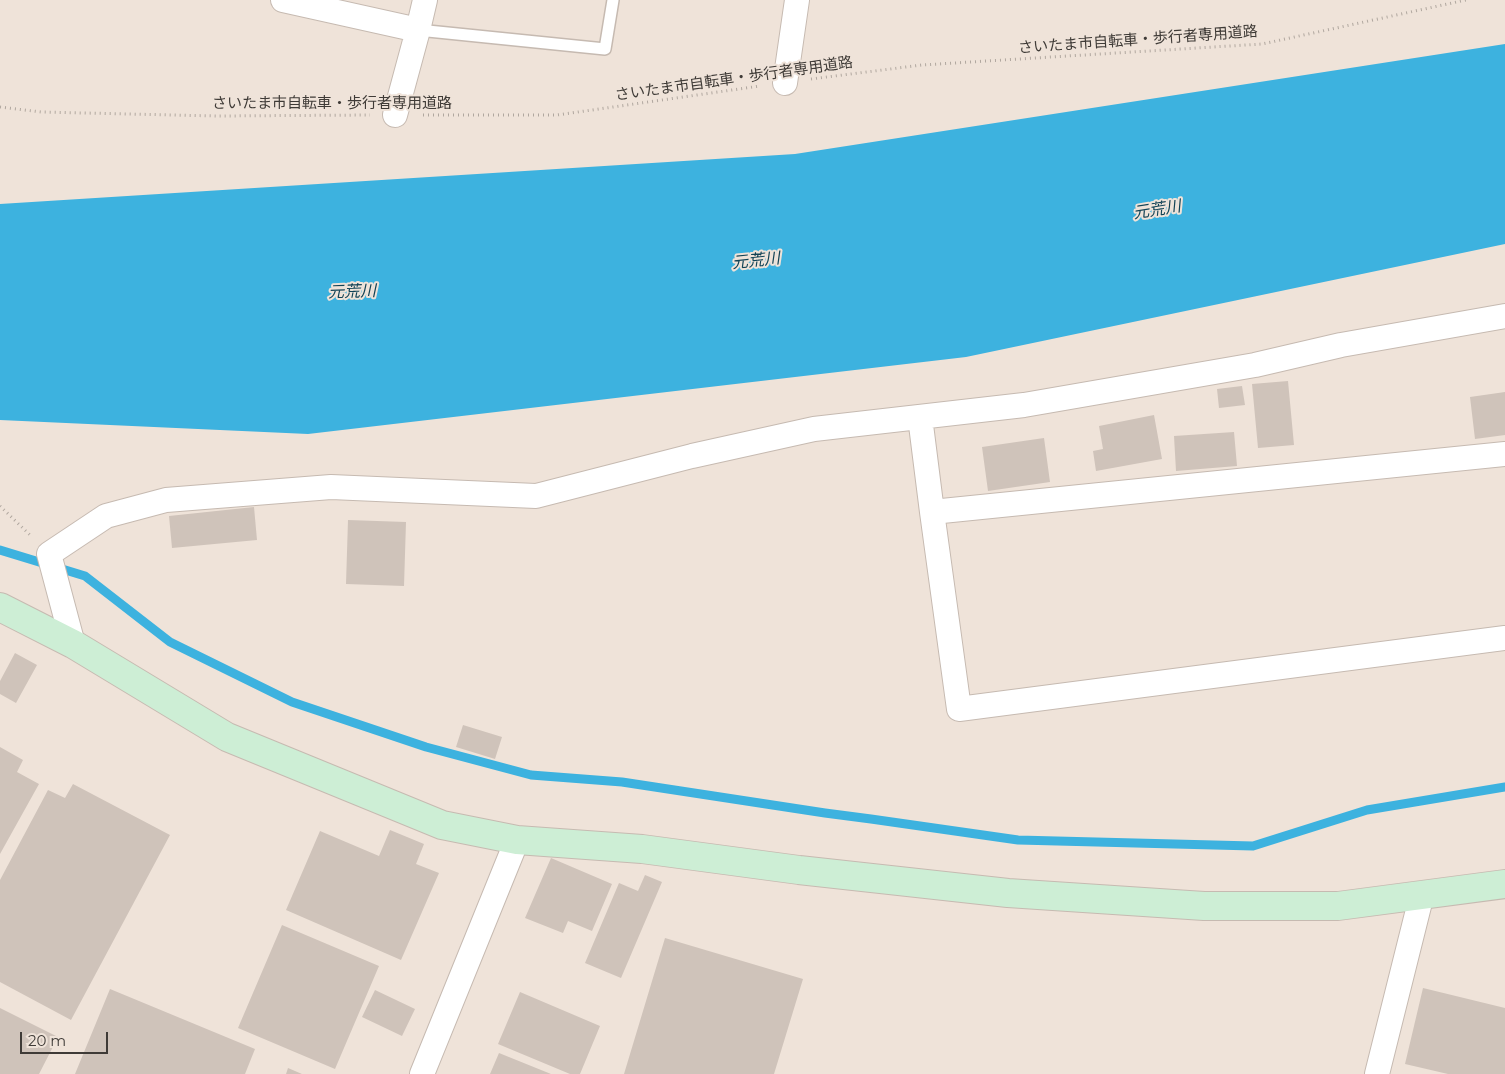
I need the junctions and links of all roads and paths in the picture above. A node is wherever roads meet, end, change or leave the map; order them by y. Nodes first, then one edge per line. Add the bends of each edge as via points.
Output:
1 (425, 0) edge
2 (613, 0) edge
3 (797, 0) edge
4 (1466, 0) edge
5 (289, 1) edge
6 (418, 30) junction
7 (785, 83) junction
8 (0, 107) edge
9 (396, 115) junction
10 (1505, 316) edge
11 (920, 417) junction
12 (1505, 454) edge
13 (0, 506) edge
14 (932, 512) junction
15 (49, 554) junction
16 (0, 607) edge
17 (1505, 638) edge
18 (73, 644) junction
19 (517, 840) junction
20 (1505, 884) edge
21 (1422, 894) junction
22 (422, 1074) edge
23 (1377, 1074) edge

1 - 6 street
2 - 6 lane via 605,49
3 - 7 street
4 - 7 path, さいたま市自転車・歩行者専用道路 via 1262,44 922,65
5 - 6 street
6 - 9 street
7 - 9 path, さいたま市自転車・歩行者専用道路 via 558,115
8 - 9 path, さいたま市自転車・歩行者専用道路 via 41,112 217,116
10 - 11 street via 1033,404
11 - 14 street
11 - 15 street via 814,429 536,496 331,487 166,500 106,516
12 - 14 street
13 - 15 path
14 - 17 street via 959,709
15 - 18 street
16 - 18 street
18 - 19 street via 227,737 442,825
19 - 21 street via 642,849 1008,893 1204,906 1338,906
19 - 22 street
20 - 21 street
21 - 23 street

